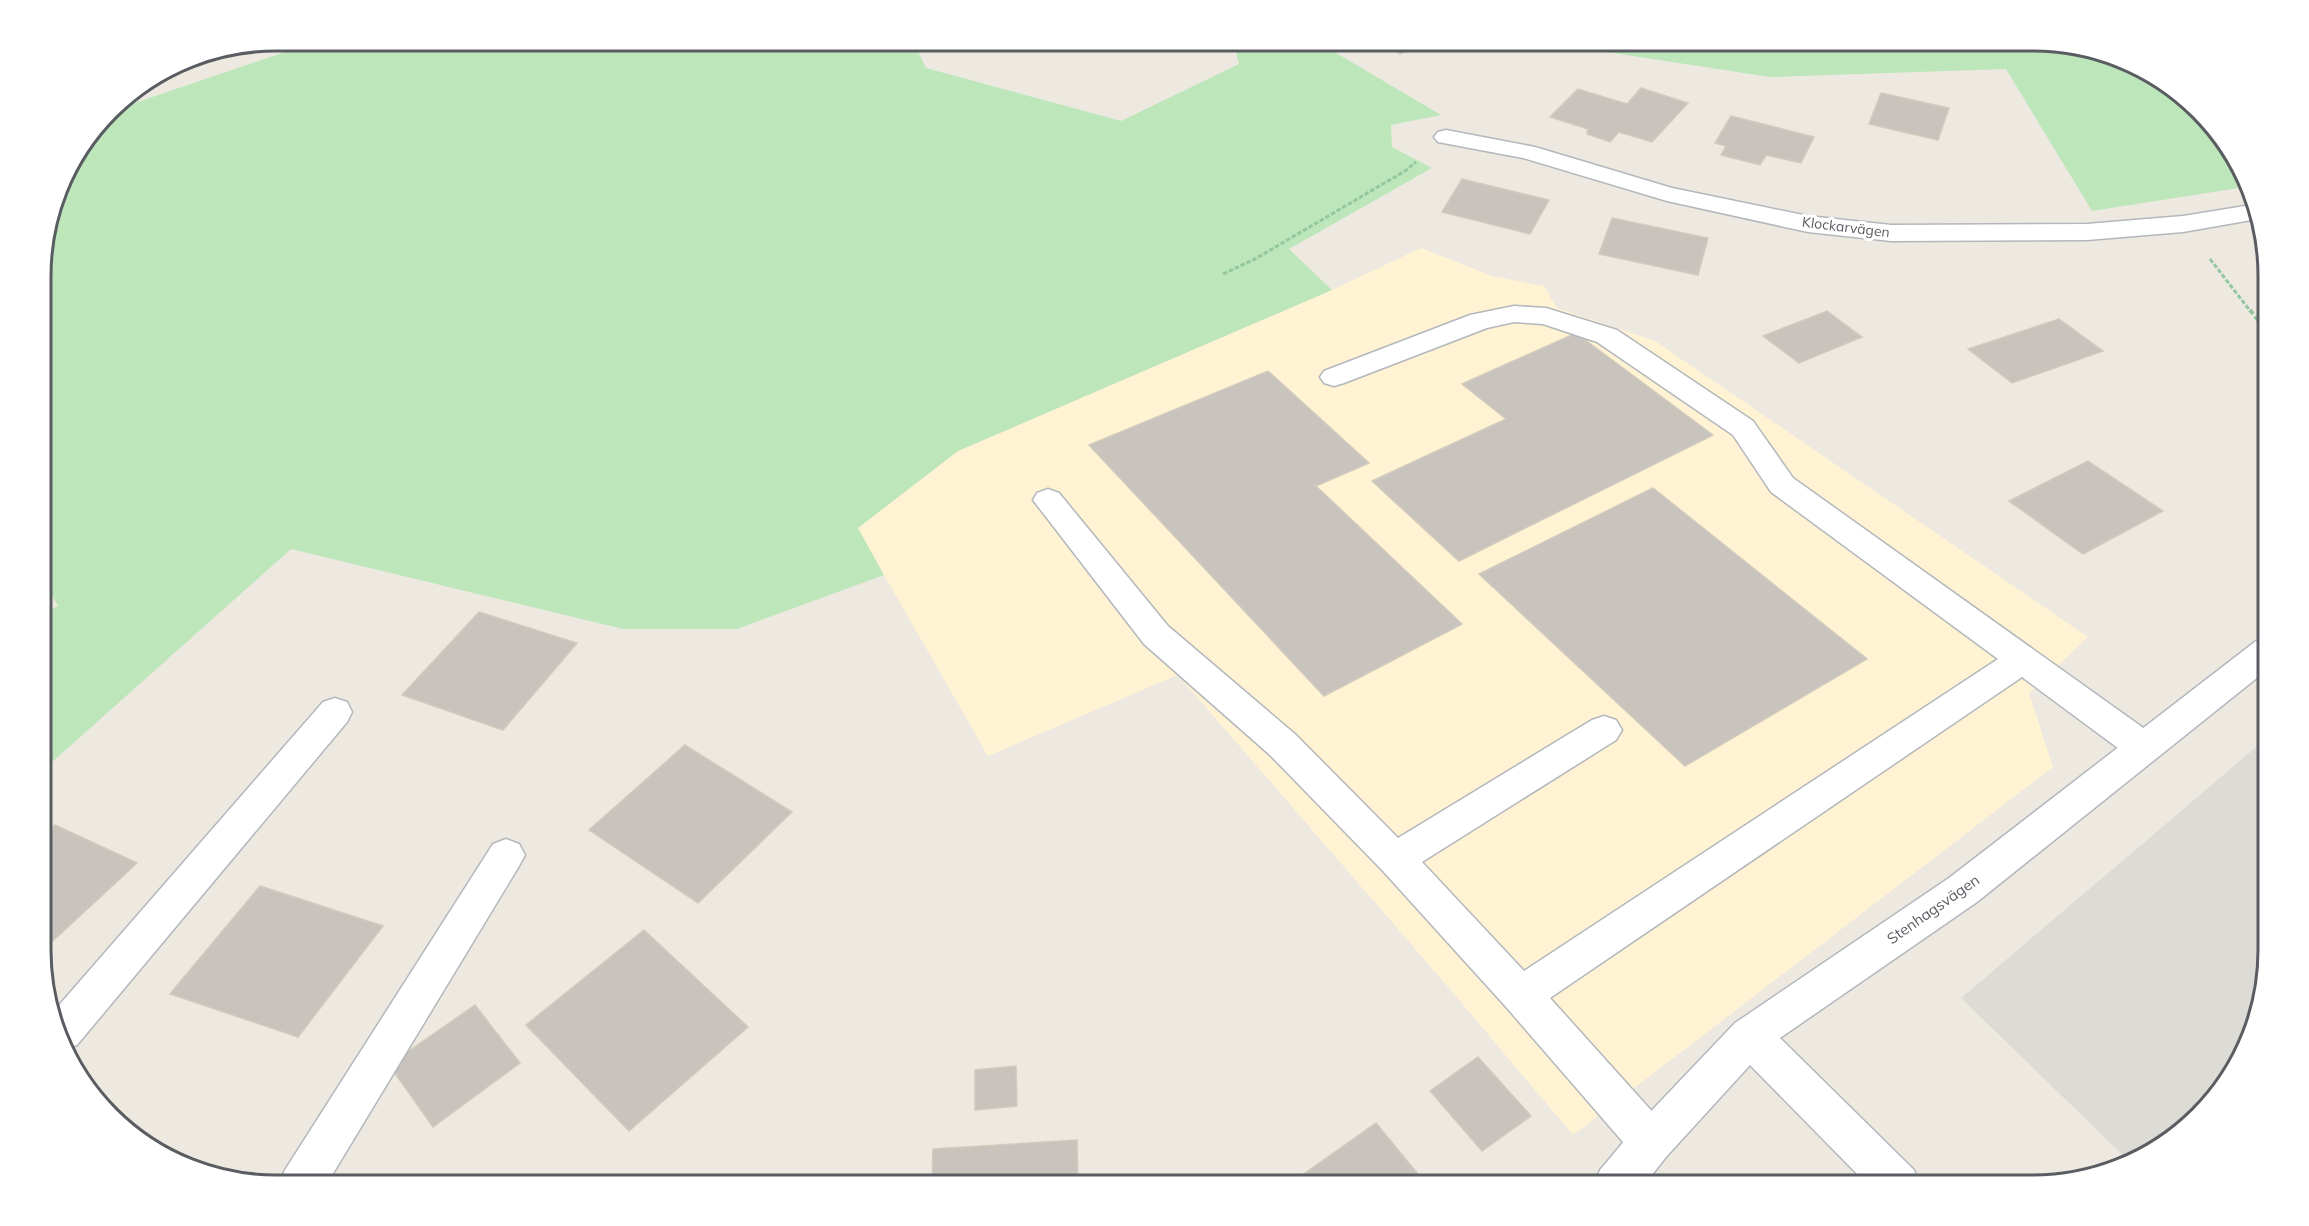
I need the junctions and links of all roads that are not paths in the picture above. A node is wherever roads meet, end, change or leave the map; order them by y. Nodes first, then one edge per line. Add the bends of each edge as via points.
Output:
1 (1446, 137) road end
2 (2249, 213) edge
3 (1334, 377) dead end
4 (1048, 501) dead end
5 (2258, 658) edge
6 (2022, 660) junction
7 (335, 712) dead end
8 (1604, 730) dead end
9 (2143, 747) junction
10 (506, 855) dead end
11 (1395, 859) junction
12 (1521, 995) junction
13 (65, 1028) edge
14 (1750, 1036) junction
15 (1651, 1142) junction
16 (307, 1175) edge
17 (1624, 1175) edge
18 (1888, 1175) edge

1 - 2 street, Klockarvägen via 1527,152 1667,194 1808,224 1891,233 2087,232 2183,224
3 - 6 street via 1480,321 1514,314 1546,316 1607,336 1743,428 1782,484
4 - 11 street via 1156,635 1283,745
5 - 9 street, Stenhagsvägen
6 - 9 street
6 - 12 street
7 - 13 street
8 - 11 street
9 - 14 street, Stenhagsvägen via 1963,890
10 - 16 street
11 - 12 street
12 - 15 street
14 - 15 street, Stenhagsvägen
14 - 18 street
15 - 17 street, Stenhagsvägen

